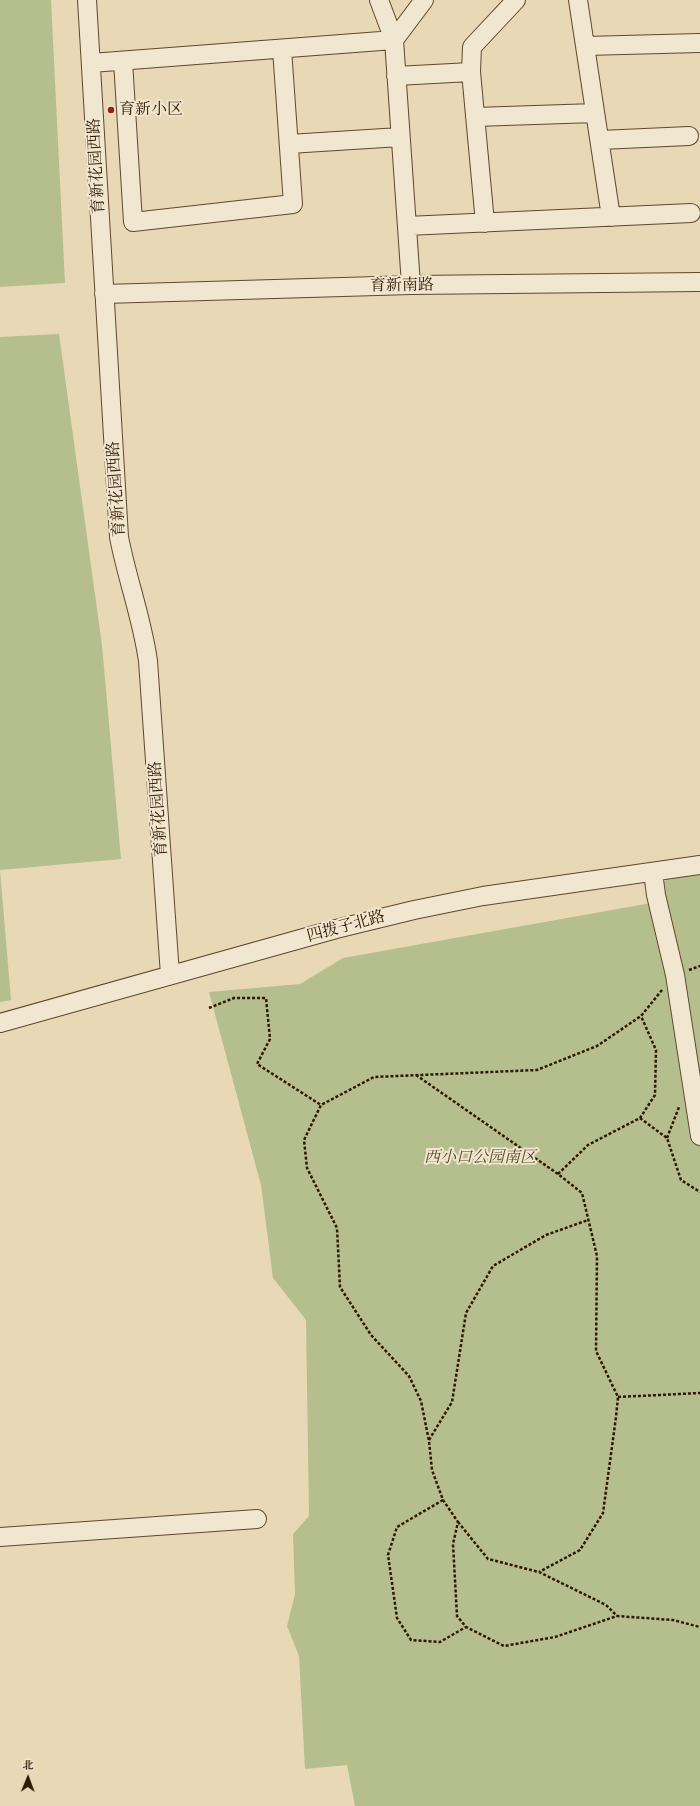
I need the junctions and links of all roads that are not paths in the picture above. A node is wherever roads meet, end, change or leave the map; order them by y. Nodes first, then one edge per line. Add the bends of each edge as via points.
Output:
1 (87, 0) edge
2 (379, 0) edge
3 (424, 0) edge
4 (516, 0) edge
5 (578, 0) edge
6 (394, 40) junction
7 (700, 43) edge
8 (585, 46) junction
9 (282, 49) junction
10 (123, 61) junction
11 (91, 63) junction
12 (471, 72) junction
13 (396, 76) junction
14 (595, 113) junction
15 (475, 116) junction
16 (689, 136) dead end
17 (400, 137) junction
18 (600, 140) junction
19 (289, 144) junction
20 (691, 213) dead end
21 (611, 217) junction
22 (485, 223) junction
23 (406, 226) junction
24 (700, 282) edge
25 (410, 285) junction
26 (104, 294) junction
27 (700, 865) edge
28 (653, 872) junction
29 (170, 975) junction
30 (0, 1023) edge
31 (700, 1136) edge
32 (257, 1519) dead end
33 (0, 1537) edge

1 - 11 street, 育新花园西路
2 - 6 street
3 - 6 street
4 - 12 street via 472,47
5 - 8 street
6 - 9 street
6 - 13 street
7 - 8 street
8 - 14 street
9 - 10 street
9 - 19 street
10 - 11 street
10 - 19 street via 133,222 293,204
11 - 26 street, 育新花园西路
12 - 13 street
12 - 15 street
13 - 17 street
14 - 15 street
14 - 18 street
15 - 22 street
16 - 18 street
17 - 19 street
17 - 23 street
18 - 21 street
20 - 21 street
21 - 22 street
22 - 23 street
23 - 25 street
24 - 25 street, 育新南路
25 - 26 street, 育新南路
26 - 29 street, 育新花园西路 via 119,536 148,661
27 - 28 street, 四拨子北路
28 - 29 street, 四拨子北路 via 448,902 336,929
28 - 31 street via 675,975
29 - 30 street, 四拨子北路
32 - 33 street

